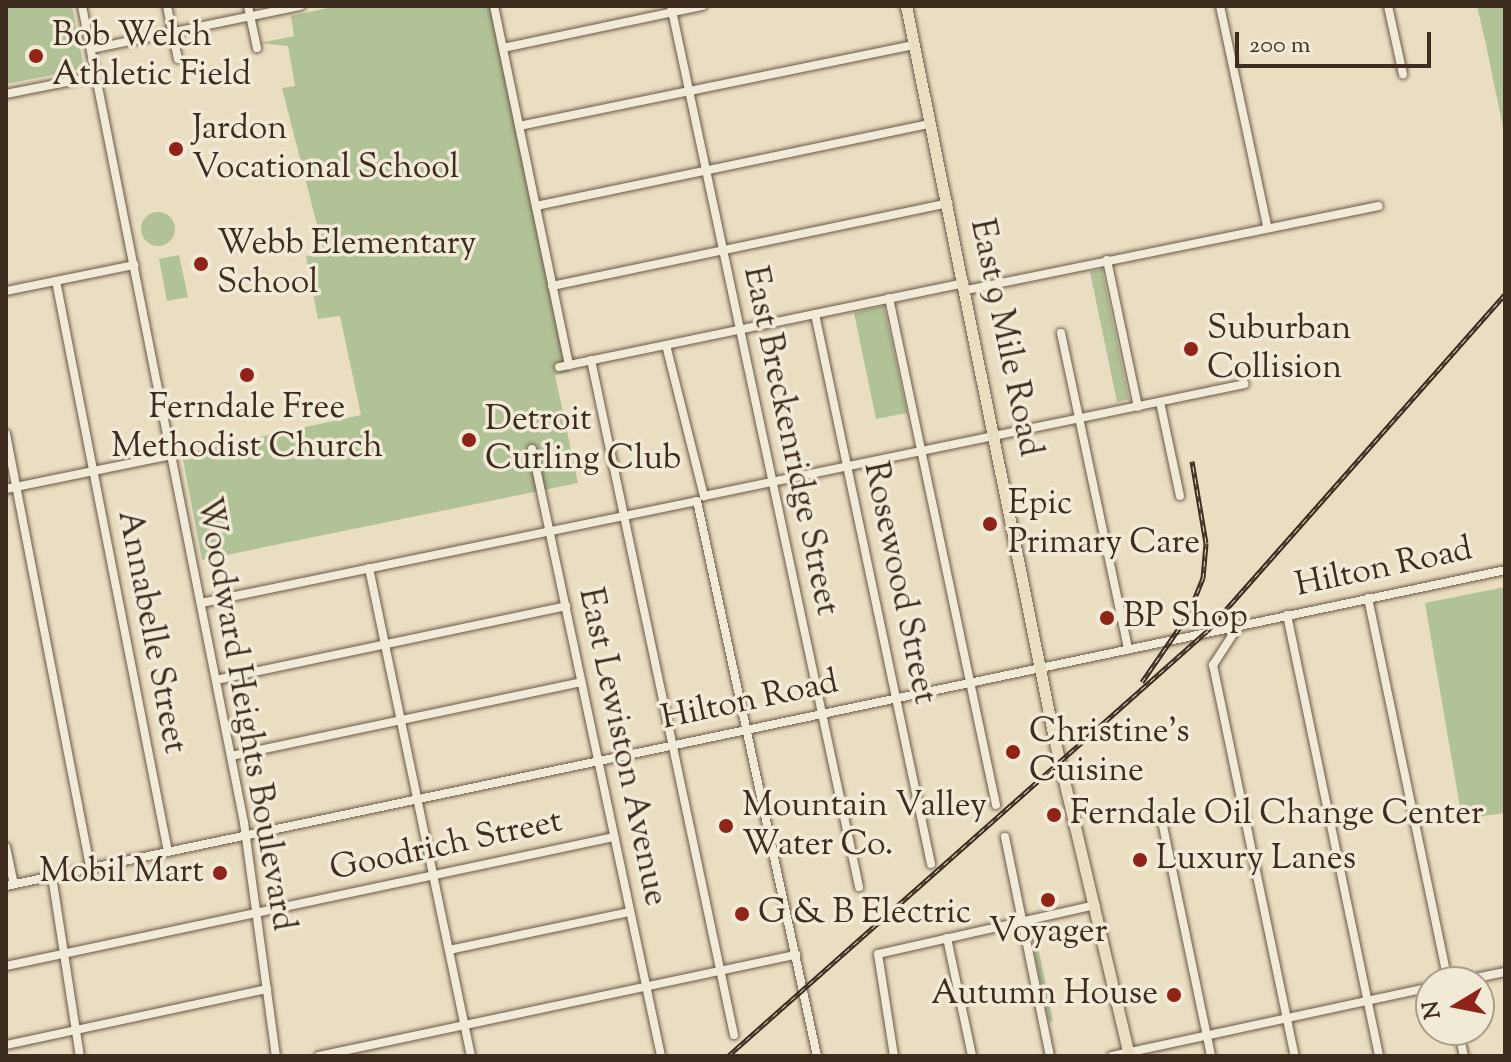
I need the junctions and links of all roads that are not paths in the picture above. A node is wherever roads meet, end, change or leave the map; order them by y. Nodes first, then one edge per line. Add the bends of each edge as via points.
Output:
1 (82, 6) edge
2 (167, 6) edge
3 (248, 6) edge
4 (301, 6) edge
5 (494, 6) edge
6 (703, 6) edge
7 (906, 6) edge
8 (1220, 6) edge
9 (1388, 6) edge
10 (671, 9) edge
11 (250, 17) junction
12 (172, 33) junction
13 (914, 45) junction
14 (257, 48) dead end
15 (503, 48) junction
16 (91, 49) junction
17 (178, 59) dead end
18 (1403, 74) dead end
19 (97, 76) junction
20 (689, 92) junction
21 (6, 94) edge
22 (930, 124) junction
23 (519, 126) junction
24 (706, 171) junction
25 (948, 203) junction
26 (536, 206) junction
27 (1379, 206) dead end
28 (1267, 226) junction
29 (723, 250) junction
30 (1107, 260) junction
31 (134, 265) junction
32 (56, 281) junction
33 (552, 286) junction
34 (965, 287) junction
35 (6, 291) edge
36 (889, 298) junction
37 (815, 314) junction
38 (740, 329) junction
39 (1061, 333) dead end
40 (666, 345) junction
41 (591, 360) junction
42 (569, 365) junction
43 (559, 367) dead end
44 (1245, 384) dead end
45 (1160, 402) junction
46 (1138, 407) junction
47 (1080, 420) junction
48 (6, 434) edge
49 (997, 436) junction
50 (532, 449) dead end
51 (922, 451) junction
52 (172, 455) junction
53 (847, 467) junction
54 (93, 471) junction
55 (773, 483) junction
56 (16, 487) junction
57 (6, 489) edge
58 (1180, 496) dead end
59 (624, 514) junction
60 (549, 530) junction
61 (369, 568) junction
62 (1505, 570) edge
63 (1368, 598) junction
64 (201, 603) junction
65 (566, 606) junction
66 (1287, 615) junction
67 (1239, 625) junction
68 (385, 645) junction
69 (1128, 647) junction
70 (1043, 663) junction
71 (216, 680) junction
72 (971, 681) junction
73 (581, 682) junction
74 (896, 697) junction
75 (822, 713) junction
76 (401, 720) junction
77 (747, 728) junction
78 (673, 745) junction
79 (231, 756) junction
80 (598, 760) junction
81 (417, 799) junction
82 (996, 805) dead end
83 (1162, 821) dead end
84 (246, 835) junction
85 (614, 837) junction
86 (1005, 837) dead end
87 (6, 847) edge
88 (168, 852) junction
89 (931, 864) dead end
90 (90, 868) junction
91 (52, 876) junction
92 (433, 876) junction
93 (10, 885) edge
94 (859, 887) dead end
95 (1096, 905) junction
96 (630, 912) junction
97 (256, 913) junction
98 (1021, 922) junction
99 (947, 938) junction
100 (449, 950) junction
101 (65, 954) junction
102 (796, 955) junction
103 (6, 966) edge
104 (1445, 966) edge
105 (721, 971) junction
106 (646, 986) junction
107 (267, 989) junction
108 (1415, 990) edge
109 (1368, 1000) junction
110 (1287, 1017) junction
111 (464, 1025) junction
112 (76, 1029) junction
113 (734, 1035) dead end
114 (1207, 1035) junction
115 (6, 1045) edge
116 (1128, 1054) edge
117 (80, 1056) edge
118 (276, 1056) edge
119 (319, 1056) edge
120 (471, 1056) edge
121 (661, 1056) edge
122 (817, 1056) edge
123 (894, 1056) edge
124 (972, 1056) edge
125 (1050, 1056) edge
126 (1112, 1056) edge
127 (1211, 1056) edge
128 (1295, 1056) edge
129 (1379, 1056) edge

1 - 16 street, Woodward Heights Boulevard
2 - 12 street
3 - 11 street
4 - 11 street
5 - 15 street
6 - 10 street
7 - 13 main road, East 9 Mile Road
8 - 28 street
9 - 18 street
10 - 15 street
10 - 20 street, East Breckenridge Street
11 - 12 street
11 - 14 street
12 - 16 street
12 - 17 street
13 - 20 street
13 - 22 main road, East 9 Mile Road
15 - 23 street
16 - 19 street, Woodward Heights Boulevard
19 - 21 street
19 - 31 street, Woodward Heights Boulevard
20 - 23 street
20 - 24 street, East Breckenridge Street
22 - 24 street
22 - 25 main road, East 9 Mile Road
23 - 26 street
24 - 26 street
24 - 29 street, East Breckenridge Street
25 - 29 street
25 - 34 main road, East 9 Mile Road
26 - 33 street
27 - 28 street
28 - 30 street
29 - 33 street
29 - 38 street, East Breckenridge Street
30 - 34 street
30 - 46 street
31 - 32 street
31 - 52 street, Woodward Heights Boulevard
32 - 35 street
32 - 54 street, Annabelle Street
33 - 42 street
34 - 36 street
34 - 49 main road, East 9 Mile Road
36 - 37 street
36 - 51 street
37 - 38 street
37 - 53 street, Rosewood Street
38 - 40 street
38 - 55 street, East Breckenridge Street
39 - 47 street
40 - 41 street
40 - 55 street via 698,493
41 - 42 street
41 - 59 street
42 - 43 street
44 - 45 street
45 - 46 street
45 - 58 street
46 - 47 street
47 - 49 street
47 - 69 street
48 - 56 street
49 - 51 street
49 - 70 main road, East 9 Mile Road
50 - 60 street, East Lewiston Avenue
51 - 53 street
51 - 72 street
52 - 54 street
52 - 64 street, Woodward Heights Boulevard
53 - 55 street
53 - 74 street, Rosewood Street
54 - 56 street
54 - 88 street, Annabelle Street
55 - 75 street, East Breckenridge Street
56 - 57 street
56 - 90 street
59 - 60 street
59 - 77 street via 693,500 700,506
59 - 78 street
60 - 61 street
60 - 65 street, East Lewiston Avenue
61 - 64 street
61 - 68 street
62 - 63 street, Hilton Road
63 - 66 street, Hilton Road
63 - 104 street
64 - 71 street, Woodward Heights Boulevard
65 - 68 street
65 - 73 street, East Lewiston Avenue
66 - 67 street, Hilton Road
66 - 109 street
67 - 69 street, Hilton Road
67 - 110 street via 1213,662
68 - 71 street
68 - 76 street
69 - 70 street, Hilton Road
70 - 72 street, Hilton Road
70 - 95 main road, East 9 Mile Road
71 - 79 street, Woodward Heights Boulevard
72 - 74 street, Hilton Road
72 - 82 street
73 - 76 street
73 - 80 street, East Lewiston Avenue
74 - 75 street, Hilton Road
74 - 89 street, Rosewood Street
75 - 77 street, Hilton Road
75 - 94 street, East Breckenridge Street
76 - 79 street
76 - 81 street
77 - 78 street, Hilton Road
77 - 102 street
78 - 80 street, Hilton Road
78 - 105 street
79 - 84 street, Woodward Heights Boulevard
80 - 81 street, Hilton Road
80 - 85 street, East Lewiston Avenue
81 - 84 street, Hilton Road
81 - 92 street
83 - 114 street
84 - 88 street, Hilton Road
84 - 97 street, Woodward Heights Boulevard
85 - 92 street, Goodrich Street
85 - 96 street, East Lewiston Avenue
86 - 98 street
87 - 93 street
88 - 90 street, Hilton Road
90 - 91 street, Hilton Road
91 - 93 street, Hilton Road
91 - 101 street
92 - 97 street, Goodrich Street
92 - 100 street
95 - 98 street
95 - 116 main road, East 9 Mile Road
96 - 100 street
96 - 106 street, East Lewiston Avenue
97 - 101 street, Goodrich Street
97 - 107 street, Woodward Heights Boulevard
98 - 99 street
98 - 125 street
99 - 123 street via 876,956
99 - 124 street
100 - 111 street
101 - 103 street, Goodrich Street
101 - 112 street
102 - 105 street
102 - 122 street
105 - 106 street
105 - 113 street
106 - 111 street
106 - 121 street, East Lewiston Avenue
107 - 112 street
107 - 118 street, Woodward Heights Boulevard
108 - 109 street
109 - 110 street
109 - 129 street
110 - 114 street
110 - 128 street
111 - 119 street
111 - 120 street
112 - 115 street
112 - 117 street
114 - 116 street
114 - 127 street
116 - 126 street

